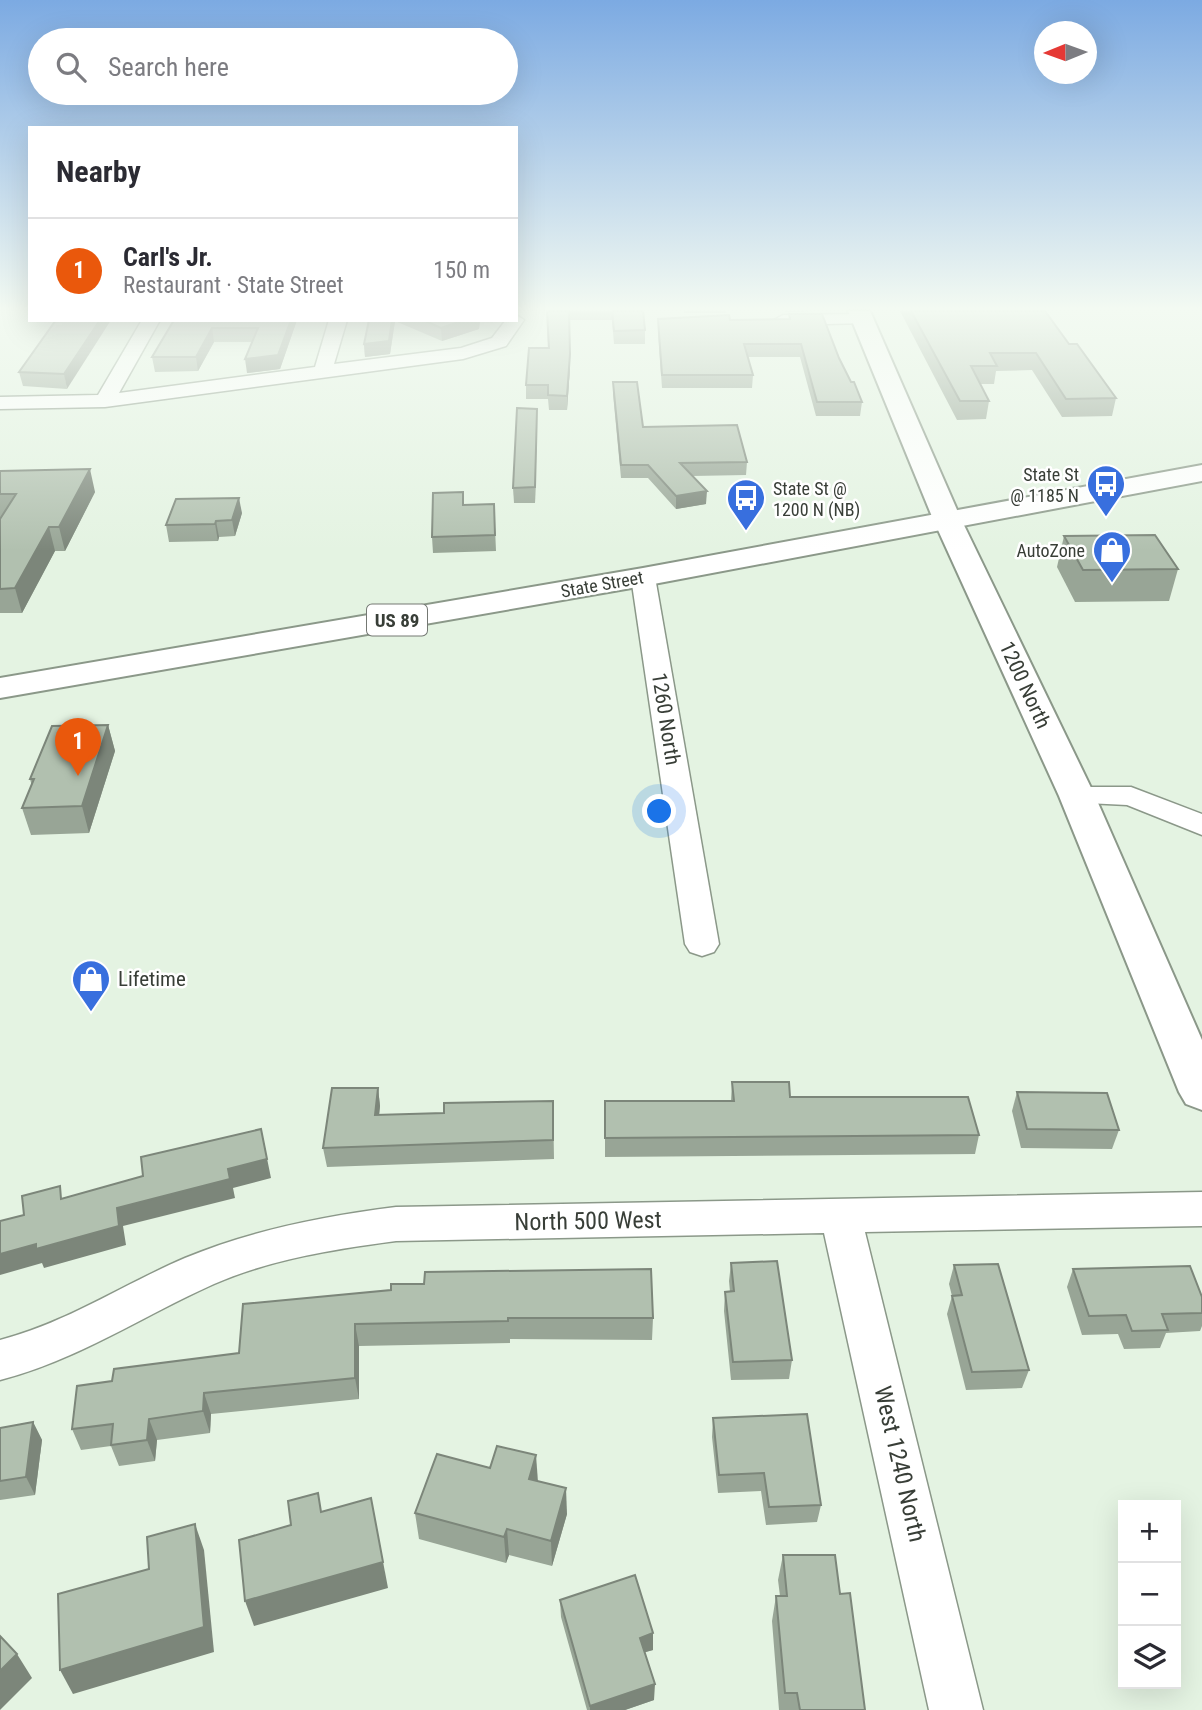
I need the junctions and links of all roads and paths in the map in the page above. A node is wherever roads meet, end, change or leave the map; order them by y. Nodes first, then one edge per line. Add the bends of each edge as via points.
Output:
1 (111, 391) edge
2 (182, 391) edge
3 (893, 391) edge
4 (105, 401) junction
5 (3, 407) edge
6 (1202, 474) edge
7 (947, 519) junction
8 (643, 577) junction
9 (0, 688) edge
10 (1077, 796) junction
11 (1202, 825) edge
12 (702, 944) dead end
13 (1197, 1071) edge
14 (1202, 1209) edge
15 (841, 1218) junction
16 (0, 1360) edge
17 (956, 1710) edge

1 - 4 street
2 - 4 street
3 - 7 street, 1200 North
4 - 5 street
6 - 7 street, State Street / US 89
7 - 8 street, State Street / US 89
7 - 10 street, 1200 North
8 - 9 street, State Street / US 89
8 - 12 street, 1260 North
10 - 11 street via 1132,796
10 - 13 street, 1200 North
14 - 15 street, North 500 West
15 - 16 street, North 500 West via 396,1224 336,1231 220,1263 82,1331 25,1355
15 - 17 street, West 1240 North

